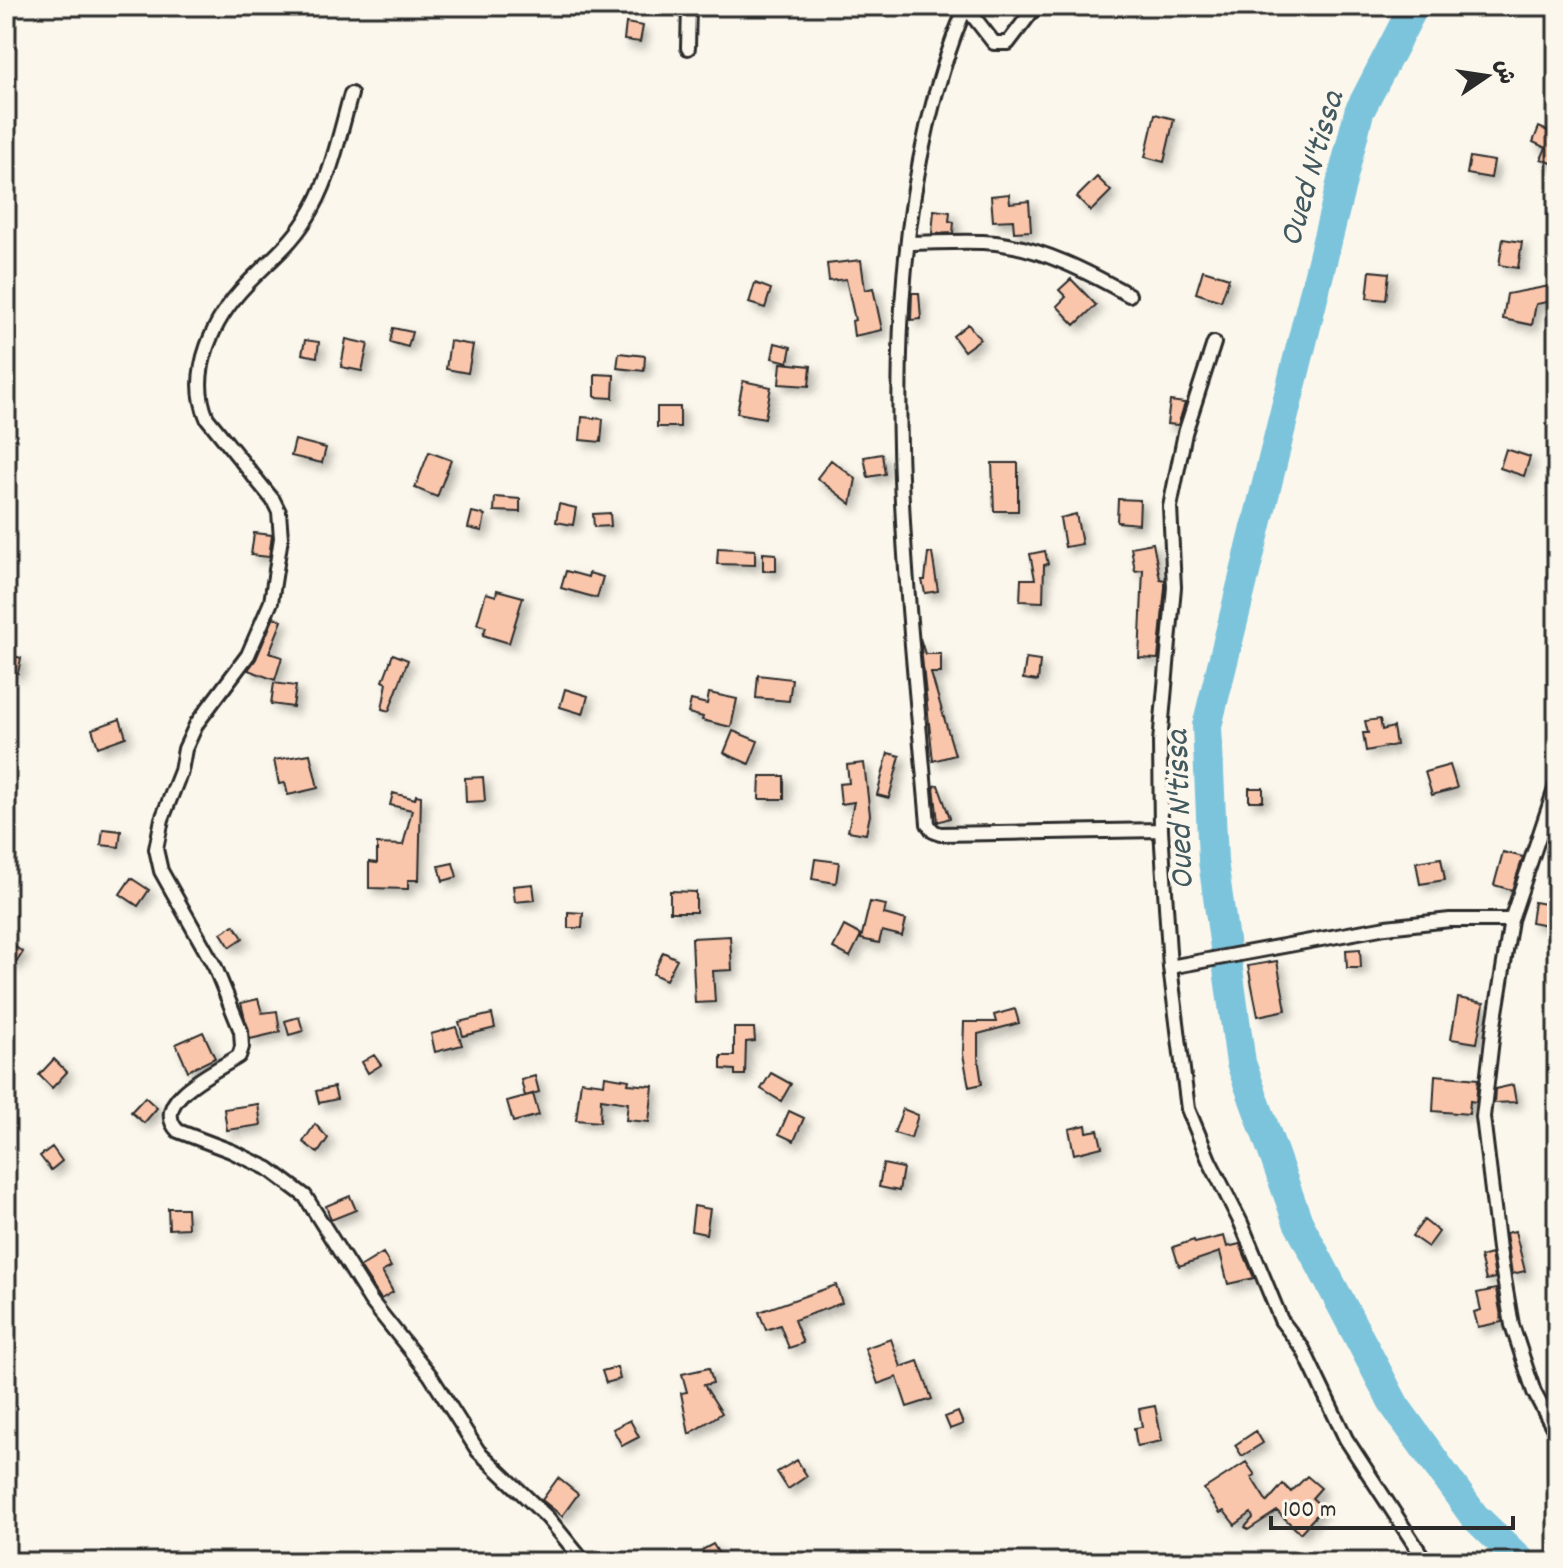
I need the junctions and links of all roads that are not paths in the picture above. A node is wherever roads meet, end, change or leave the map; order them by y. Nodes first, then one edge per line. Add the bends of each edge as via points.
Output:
1 (689, 6) edge
2 (966, 6) edge
3 (1036, 6) edge
4 (688, 48) dead end
5 (351, 94) dead end
6 (908, 243) junction
7 (1129, 295) dead end
8 (1214, 343) dead end
9 (1557, 783) edge
10 (1161, 830) junction
11 (1511, 920) junction
12 (1170, 967) junction
13 (1557, 1435) edge
14 (584, 1562) edge
15 (1426, 1562) edge

1 - 4 street
2 - 3 street via 1000,45 1008,43
2 - 6 street via 924,132
5 - 14 street via 334,155 307,219 217,324 199,384 207,418 273,500 282,526 271,602 248,655 197,723 159,834 157,862 215,967 241,1031 242,1047 239,1056 183,1093 170,1114 178,1131 269,1169 305,1196 371,1301 430,1375 478,1451 548,1518
6 - 7 street via 995,243 1042,253
6 - 10 street via 900,376 901,512 928,824 940,834
8 - 10 street via 1185,433 1170,507 1174,587 1160,742
9 - 11 street
10 - 12 street
11 - 12 street via 1386,927
11 - 13 street via 1483,1117 1512,1325 1534,1392
12 - 15 street via 1188,1109 1209,1160 1281,1320 1303,1349 1346,1439

